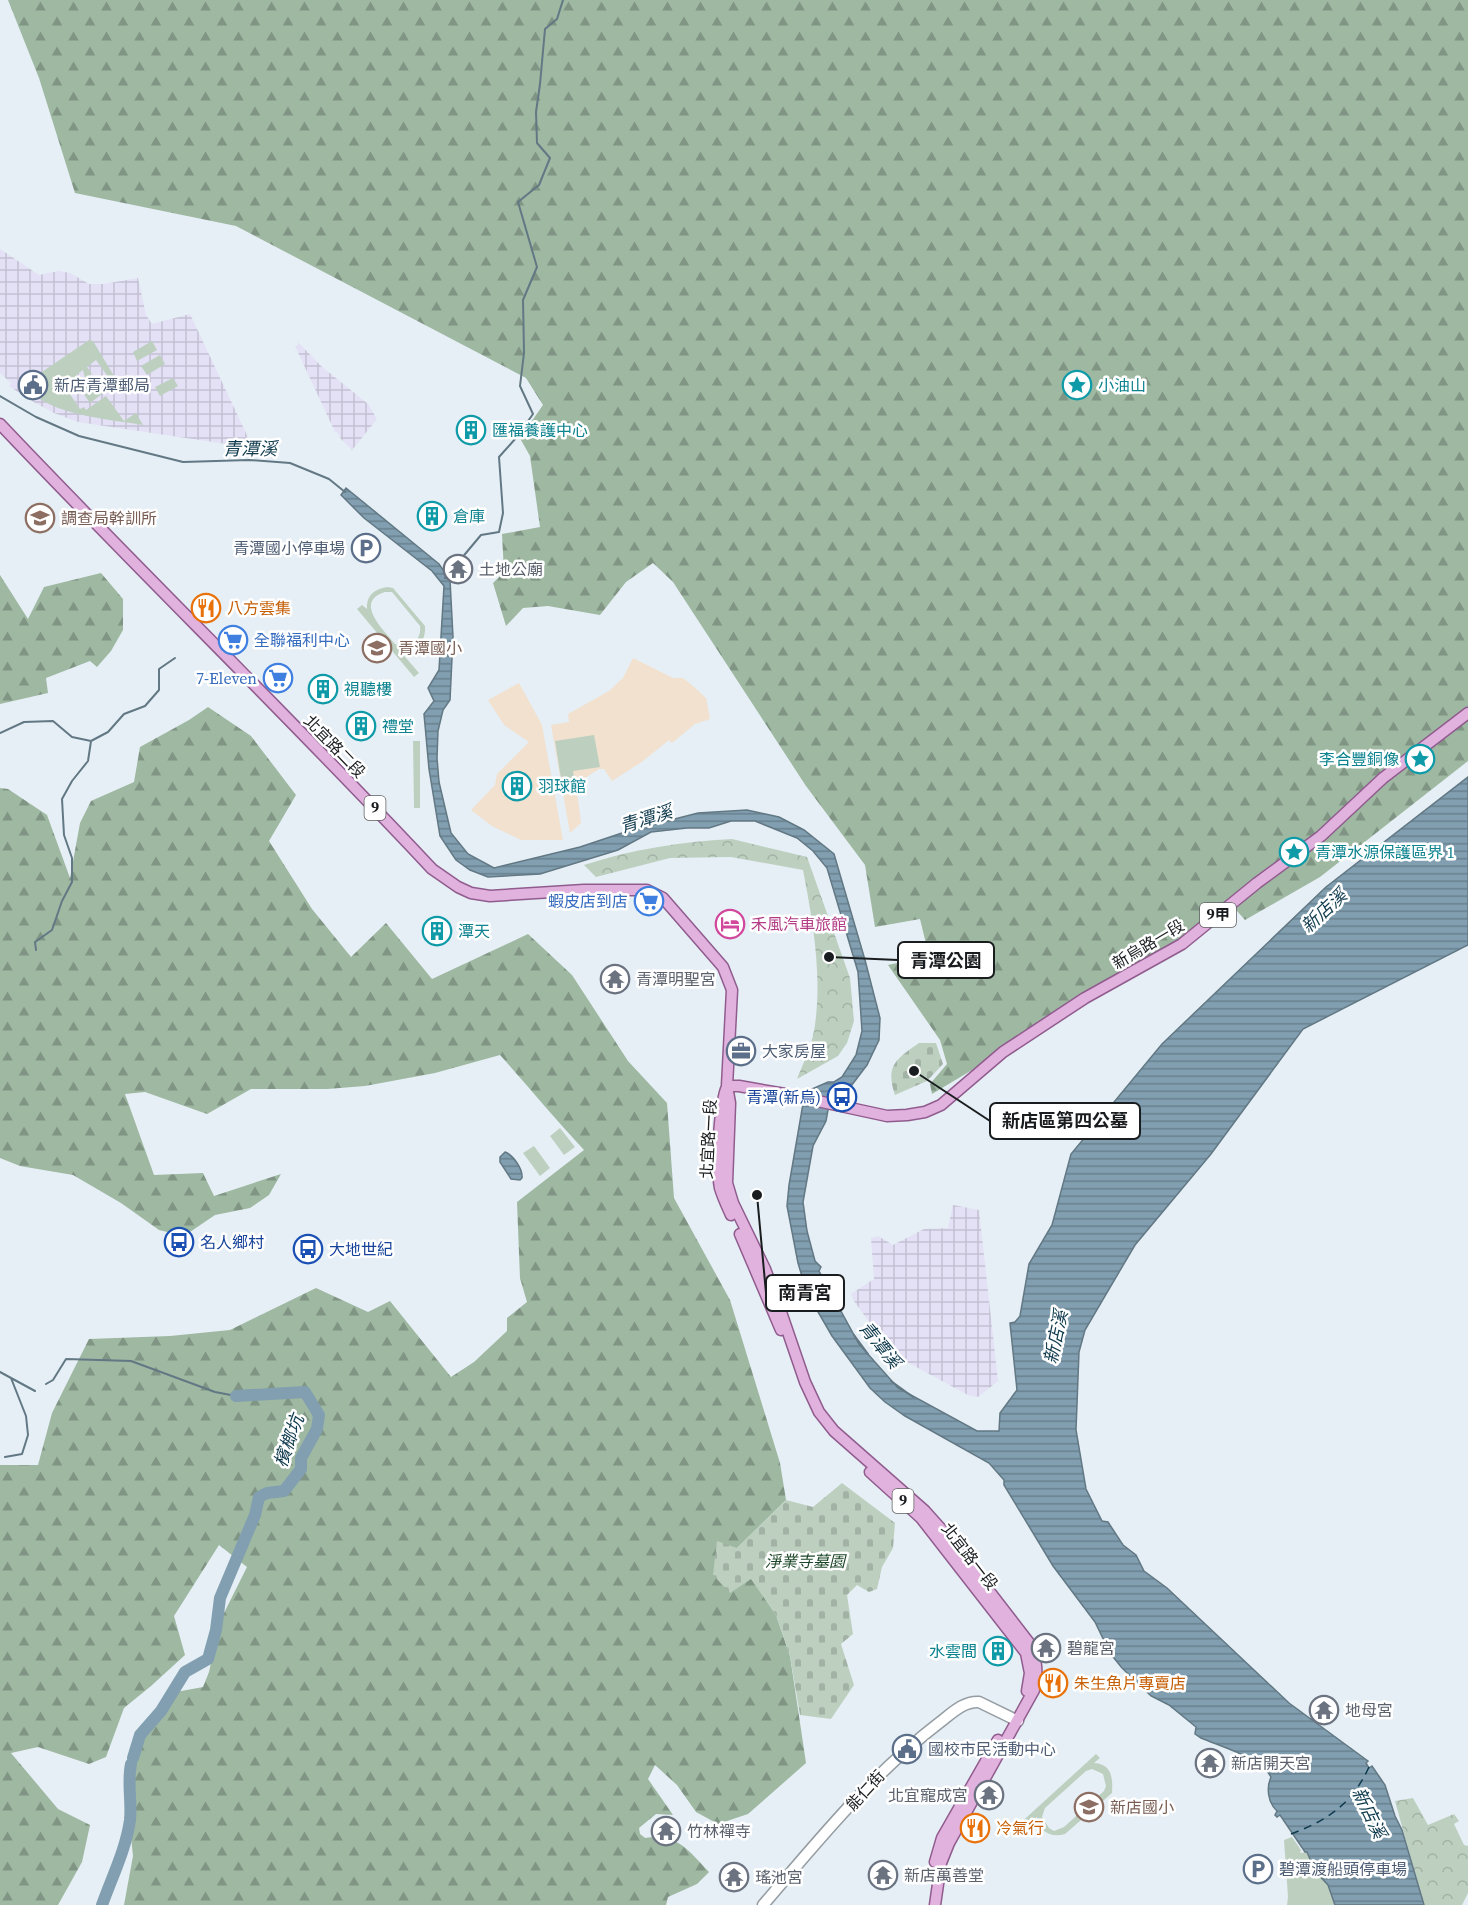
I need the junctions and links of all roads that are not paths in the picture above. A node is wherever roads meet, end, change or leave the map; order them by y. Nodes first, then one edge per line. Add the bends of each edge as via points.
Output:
1 (0, 424) edge
2 (1468, 713) edge
3 (727, 1086) junction
4 (1015, 1719) junction
5 (763, 1905) edge
6 (928, 1905) edge
7 (935, 1905) edge

1 - 3 main road, 北宜路二段 / 9 via 432,869 450,882 471,893 490,896 635,888 663,898 723,968 731,985
2 - 3 main road, 新烏路一段 / 9甲 via 1383,778 1321,836 1182,944 1085,998 1003,1052 941,1105 925,1112 887,1116
3 - 4 main road, 北宜路一段 / 9 via 722,1102 720,1187 809,1406 829,1435 921,1518 1026,1653 1029,1681
4 - 5 street, 能仁街 via 986,1705 966,1704 882,1771
4 - 6 main road, 北宜路一段 / 9 via 942,1838
4 - 7 main road, 北宜路一段 / 9 via 949,1843 941,1863

